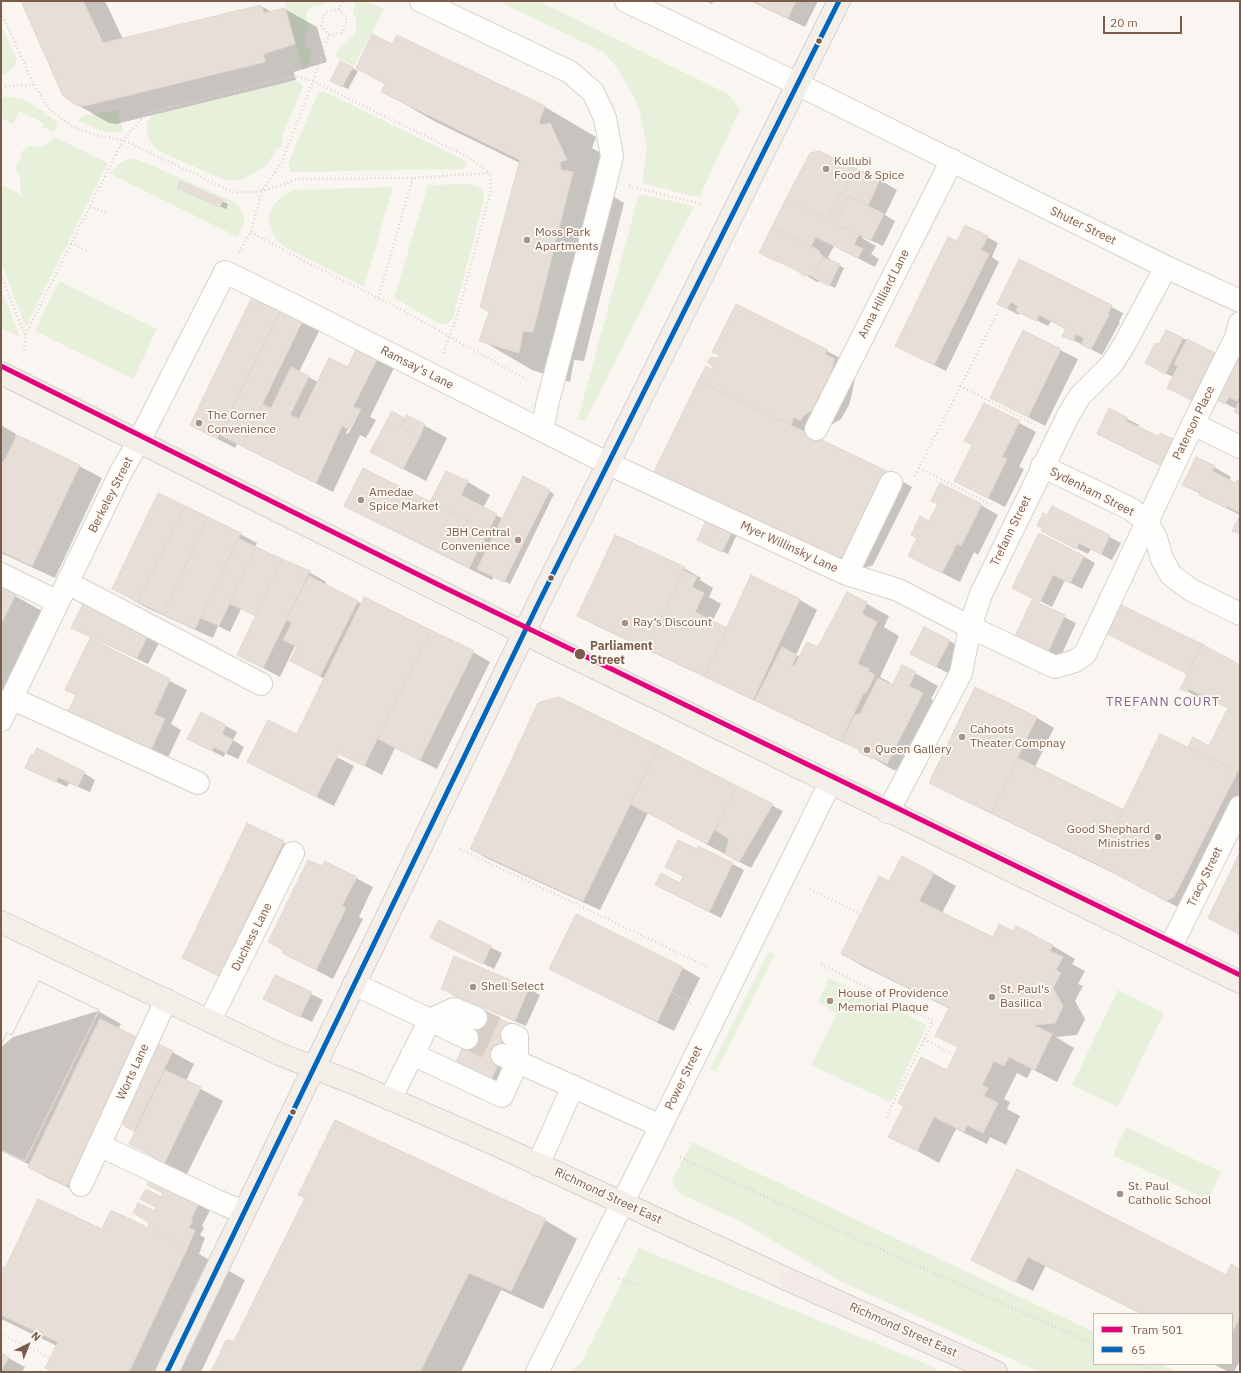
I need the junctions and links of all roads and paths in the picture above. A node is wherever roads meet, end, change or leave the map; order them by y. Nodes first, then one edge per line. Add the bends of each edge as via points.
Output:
1 (343, 1) edge
2 (421, 1) edge
3 (626, 1) edge
4 (840, 1) edge
5 (339, 9) junction
6 (1, 12) edge
7 (329, 35) junction
8 (314, 81) junction
9 (34, 85) junction
10 (797, 85) junction
11 (1, 86) edge
12 (123, 140) junction
13 (952, 160) junction
14 (490, 172) junction
15 (413, 178) junction
16 (628, 185) dead end
17 (262, 191) junction
18 (701, 204) dead end
19 (90, 206) junction
20 (108, 214) dead end
21 (251, 232) junction
22 (71, 243) junction
23 (89, 252) dead end
24 (1166, 267) junction
25 (225, 272) junction
26 (1, 275) edge
27 (378, 298) junction
28 (1240, 301) edge
29 (998, 312) dead end
30 (1240, 323) edge
31 (25, 336) junction
32 (450, 337) junction
33 (24, 350) dead end
34 (1, 373) edge
35 (433, 375) junction
36 (530, 382) dead end
37 (960, 386) junction
38 (1193, 424) junction
39 (1037, 426) dead end
40 (816, 429) dead end
41 (542, 430) junction
42 (138, 441) junction
43 (1240, 447) edge
44 (609, 464) junction
45 (1042, 466) junction
46 (919, 468) junction
47 (912, 482) dead end
48 (891, 483) dead end
49 (994, 506) dead end
50 (1147, 522) junction
51 (1, 574) edge
52 (847, 574) junction
53 (63, 592) junction
54 (1240, 614) edge
55 (970, 627) junction
56 (524, 633) junction
57 (261, 684) dead end
58 (12, 698) junction
59 (1, 720) edge
60 (198, 783) dead end
61 (830, 783) junction
62 (1240, 806) edge
63 (888, 812) junction
64 (460, 849) dead end
65 (293, 853) dead end
66 (810, 889) dead end
67 (861, 914) dead end
68 (1, 922) edge
69 (1170, 948) junction
70 (821, 964) dead end
71 (708, 966) dead end
72 (1240, 982) edge
73 (354, 984) junction
74 (672, 993) dead end
75 (166, 1000) junction
76 (691, 1003) dead end
77 (476, 1018) tunnel mouth
78 (210, 1020) junction
79 (430, 1020) junction
80 (512, 1035) dead end
81 (467, 1038) tunnel mouth
82 (924, 1038) junction
83 (951, 1053) dead end
84 (412, 1054) junction
85 (510, 1059) junction
86 (314, 1067) junction
87 (573, 1086) junction
88 (390, 1099) junction
89 (885, 1120) dead end
90 (661, 1126) junction
91 (99, 1145) junction
92 (680, 1157) dead end
93 (538, 1165) junction
94 (81, 1185) dead end
95 (623, 1203) junction
96 (244, 1212) junction
97 (618, 1278) dead end
98 (791, 1280) joint
99 (640, 1287) dead end
100 (1, 1334) edge
101 (1093, 1344) edge
102 (50, 1358) dead end
103 (1140, 1365) edge
104 (167, 1372) edge
105 (537, 1372) edge
106 (996, 1372) edge
107 (1156, 1372) edge

1 - 5 path
2 - 41 street via 570,72 593,92 606,118 612,156
3 - 10 street, Shuter Street
4 - 10 main road
5 - 7 path via 326,12 321,26
5 - 7 path via 347,20 342,33
6 - 9 path
7 - 8 path
8 - 12 path via 294,76 147,113
8 - 14 path via 468,157
8 - 17 path via 282,162
9 - 11 path
9 - 12 path via 48,108 73,127
10 - 13 street, Shuter Street
10 - 44 main road
12 - 17 path via 235,193
12 - 19 path
13 - 24 street, Shuter Street
13 - 40 street, Anna Hilliard Lane
14 - 15 path
14 - 32 path via 491,190
15 - 17 path via 298,179
15 - 27 path
16 - 18 path
17 - 21 path
19 - 20 path
19 - 22 path
21 - 25 path
21 - 27 path
22 - 23 path
22 - 31 path
24 - 28 street, Shuter Street
24 - 45 street, Trefann Street via 1124,345 1112,364 1080,396
25 - 35 street, Ramsay's Lane
25 - 42 street, Berkeley Street
26 - 31 path
27 - 32 path
29 - 37 path
30 - 38 street, Paterson Place via 1236,337
31 - 33 path
32 - 35 path
32 - 36 path
34 - 42 main road
35 - 41 street, Ramsay's Lane
37 - 39 path
37 - 46 path
38 - 43 street
38 - 50 street, Paterson Place
41 - 44 street, Ramsay's Lane
42 - 53 street, Berkeley Street
42 - 56 main road
44 - 52 street, Myer Willinsky Lane
44 - 56 main road
45 - 50 street, Sydenham Street via 1131,509
45 - 55 street, Trefann Street via 981,594
46 - 47 path
46 - 49 path
48 - 52 street
50 - 54 street, Sydenham Street via 1171,575 1191,590
50 - 55 street, Paterson Place via 1085,654 1074,661 1055,667
51 - 53 street
52 - 55 street, Myer Willinsky Lane via 898,590
53 - 57 street
53 - 58 street, Berkeley Street
55 - 63 street, Trefann Street via 960,673
56 - 61 main road
56 - 73 main road
58 - 59 street, Berkeley Street
58 - 60 street
61 - 63 main road
61 - 90 street, Power Street
62 - 69 street, Tracy Street
63 - 69 main road
64 - 71 path
65 - 78 street, Duchess Lane
66 - 67 path
68 - 75 main road, Richmond Street East
69 - 72 main road
70 - 82 path via 933,1021
73 - 79 street
73 - 86 main road
74 - 76 path
75 - 78 main road, Richmond Street East
75 - 91 street, Worts Lane
77 - 79 street via 454,1009
78 - 86 main road, Richmond Street East via 279,1054
79 - 81 street
79 - 84 street
80 - 85 street via 517,1037
82 - 83 path
82 - 89 path
84 - 85 street via 502,1096
84 - 88 street
85 - 87 street
86 - 88 main road, Richmond Street East
86 - 96 main road
87 - 90 street
87 - 93 street
88 - 93 main road, Richmond Street East
90 - 95 street, Power Street
91 - 94 street, Worts Lane
91 - 96 street
92 - 101 path
93 - 95 main road, Richmond Street East
95 - 98 main road, Richmond Street East
95 - 105 street, Power Street
96 - 104 main road
97 - 99 path
98 - 106 highway, Richmond Street East
100 - 102 path
103 - 107 path

